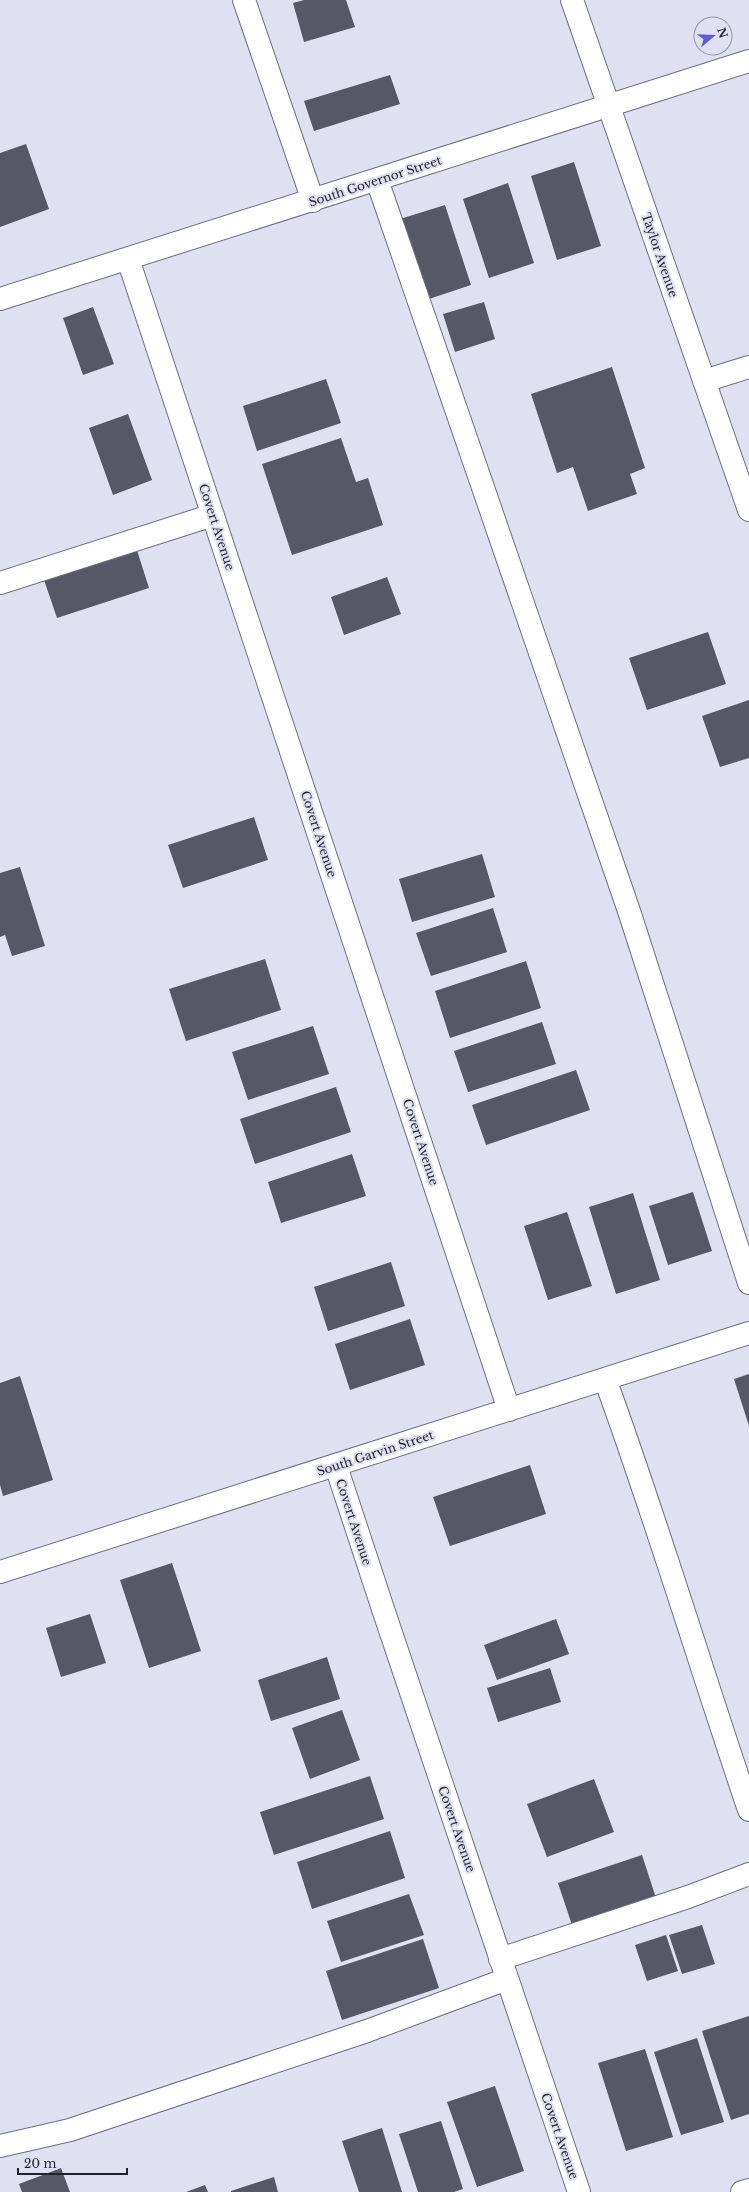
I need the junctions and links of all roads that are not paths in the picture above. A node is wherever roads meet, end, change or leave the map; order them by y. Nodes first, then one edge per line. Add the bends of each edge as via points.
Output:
1 (244, 0) edge
2 (572, 0) edge
3 (749, 61) edge
4 (608, 107) junction
5 (377, 180) junction
6 (313, 201) junction
7 (128, 259) junction
8 (0, 299) edge
9 (749, 366) edge
10 (704, 381) junction
11 (749, 510) edge
12 (213, 515) junction
13 (0, 583) edge
14 (749, 1283) edge
15 (749, 1333) edge
16 (605, 1379) junction
17 (510, 1410) junction
18 (336, 1466) junction
19 (0, 1572) edge
20 (749, 1810) edge
21 (749, 1874) edge
22 (504, 1969) junction
23 (0, 2146) edge
24 (749, 2190) edge
25 (579, 2192) edge
26 (742, 2192) edge

1 - 6 street
2 - 4 street, Taylor Avenue
3 - 4 street, South Governor Street
4 - 5 street, South Governor Street
4 - 10 street, Taylor Avenue
5 - 6 street, South Governor Street
5 - 14 street via 629,911
6 - 7 street, South Governor Street
7 - 8 street, South Governor Street
7 - 12 street, Covert Avenue
9 - 10 street
10 - 11 street, Taylor Avenue
12 - 13 street
12 - 17 street, Covert Avenue
15 - 16 street, South Garvin Street
16 - 17 street, South Garvin Street
16 - 20 street via 641,1476
17 - 18 street, South Garvin Street
18 - 19 street, South Garvin Street
18 - 22 street, Covert Avenue
21 - 22 street
22 - 23 street via 367,2031 70,2130
22 - 25 street, Covert Avenue
24 - 26 street

